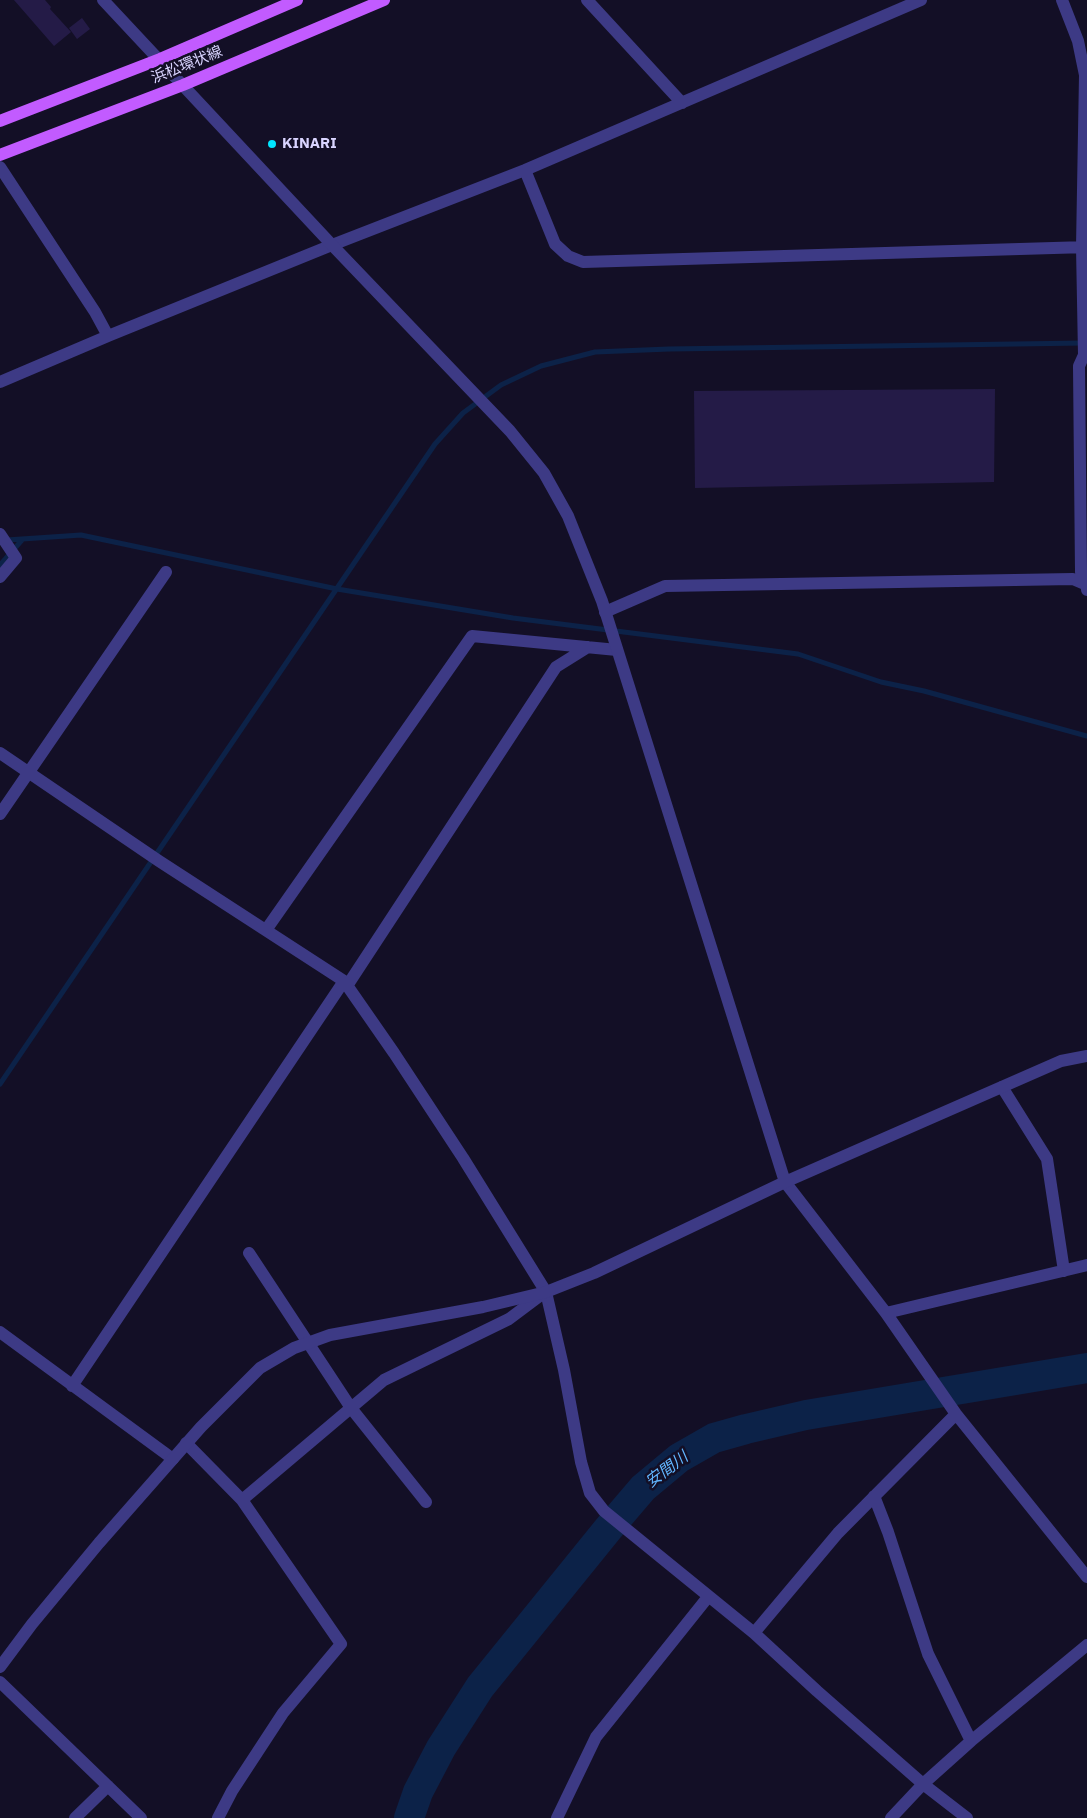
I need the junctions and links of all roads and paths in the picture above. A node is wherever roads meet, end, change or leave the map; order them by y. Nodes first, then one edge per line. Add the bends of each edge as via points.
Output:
1 (103, 0) edge
2 (297, 0) edge
3 (384, 0) edge
4 (587, 0) edge
5 (921, 0) edge
6 (1062, 0) edge
7 (900, 4) edge
8 (160, 59) junction
9 (183, 85) junction
10 (682, 103) junction
11 (0, 121) edge
12 (0, 155) edge
13 (0, 167) edge
14 (525, 170) junction
15 (332, 244) junction
16 (1085, 247) edge
17 (108, 336) junction
18 (0, 382) edge
19 (1083, 434) edge
20 (0, 534) edge
21 (166, 572) dead end
22 (0, 577) edge
23 (1087, 585) edge
24 (1087, 590) edge
25 (606, 615) junction
26 (616, 646) junction
27 (588, 647) junction
28 (0, 753) edge
29 (28, 773) junction
30 (0, 814) edge
31 (266, 930) junction
32 (345, 984) junction
33 (1087, 1056) edge
34 (1002, 1087) junction
35 (785, 1182) junction
36 (249, 1253) dead end
37 (1087, 1265) edge
38 (1064, 1271) junction
39 (546, 1292) junction
40 (886, 1313) junction
41 (0, 1332) edge
42 (309, 1342) junction
43 (72, 1386) junction
44 (351, 1408) junction
45 (956, 1414) junction
46 (186, 1443) junction
47 (173, 1459) junction
48 (874, 1496) junction
49 (242, 1500) junction
50 (426, 1502) dead end
51 (1087, 1577) edge
52 (708, 1597) junction
53 (754, 1633) junction
54 (1087, 1645) edge
55 (0, 1667) edge
56 (0, 1682) edge
57 (971, 1741) junction
58 (923, 1784) junction
59 (108, 1786) junction
60 (74, 1818) edge
61 (141, 1818) edge
62 (218, 1818) edge
63 (556, 1818) edge
64 (892, 1818) edge
65 (967, 1818) edge

1 - 8 street
2 - 8 main road, 浜松環状線
3 - 9 main road, 浜松環状線
4 - 10 street
5 - 7 street
6 - 16 street via 1078,41 1084,75
7 - 10 street
8 - 9 street
8 - 11 main road, 浜松環状線
9 - 12 main road, 浜松環状線
9 - 15 street
10 - 14 street
13 - 17 street via 96,312
14 - 15 street
14 - 16 street via 555,244 568,256 583,262
15 - 17 street
15 - 25 street via 510,431 544,473 568,516
16 - 19 street via 1084,355 1079,366
17 - 18 street
19 - 23 street via 1081,572
20 - 22 street via 16,558
21 - 29 street
23 - 24 street
23 - 25 street via 1074,579 664,586
25 - 26 street
26 - 27 street
26 - 35 street
27 - 31 street via 472,636
27 - 32 street via 556,667
28 - 29 street
29 - 30 street
29 - 31 street
31 - 32 street
32 - 39 street via 463,1158
32 - 43 street
33 - 34 street via 1061,1062
34 - 35 street
34 - 38 street via 1047,1159
35 - 39 street via 594,1273
35 - 40 street
36 - 42 street
37 - 38 street
38 - 40 street
39 - 42 street via 330,1335
39 - 44 street via 509,1319 384,1380
39 - 52 street via 590,1493 604,1510
40 - 45 street
41 - 43 street
42 - 44 street
42 - 46 street via 260,1368
43 - 47 street
44 - 49 street
44 - 50 street
45 - 48 street
45 - 51 street
46 - 47 street
46 - 49 street
47 - 55 street via 81,1565
48 - 53 street via 838,1533
48 - 57 street via 928,1654
49 - 62 street via 341,1644 283,1713
52 - 53 street
52 - 63 street via 596,1737
53 - 58 street
54 - 57 street
56 - 59 street
57 - 58 street
58 - 64 street
58 - 65 street
59 - 60 street
59 - 61 street

